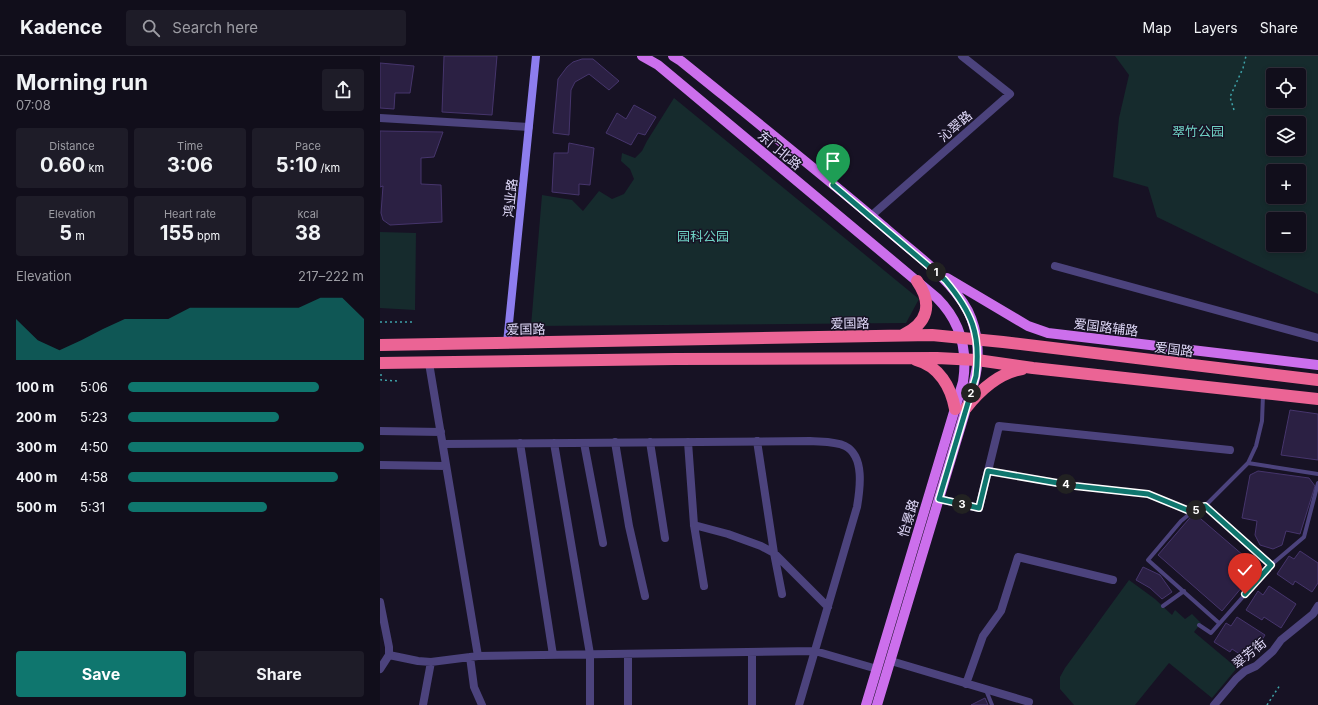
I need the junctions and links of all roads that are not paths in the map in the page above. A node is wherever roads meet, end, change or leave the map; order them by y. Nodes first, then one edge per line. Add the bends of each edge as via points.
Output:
1 (536, 56) edge
2 (642, 56) edge
3 (673, 56) edge
4 (962, 56) edge
5 (380, 118) edge
6 (529, 128) junction
7 (871, 216) junction
8 (1055, 266) dead end
9 (932, 268) junction
10 (917, 281) junction
11 (902, 336) junction
12 (961, 338) junction
13 (1318, 338) edge
14 (977, 340) junction
15 (507, 343) junction
16 (380, 345) edge
17 (909, 358) junction
18 (964, 359) junction
19 (977, 360) junction
20 (380, 363) edge
21 (429, 363) junction
22 (1318, 365) edge
23 (1034, 368) junction
24 (1318, 380) edge
25 (1264, 393) junction
26 (1318, 399) edge
27 (961, 408) junction
28 (380, 431) edge
29 (441, 432) junction
30 (757, 441) junction
31 (615, 442) junction
32 (650, 442) junction
33 (688, 442) junction
34 (520, 443) junction
35 (554, 443) junction
36 (584, 443) junction
37 (443, 444) junction
38 (1230, 450) dead end
39 (1248, 463) junction
40 (380, 465) edge
41 (446, 466) junction
42 (988, 471) junction
43 (1318, 474) edge
44 (1318, 483) edge
45 (939, 499) junction
46 (1192, 512) junction
47 (694, 525) junction
48 (665, 538) dead end
49 (603, 543) dead end
50 (774, 553) junction
51 (1114, 580) dead end
52 (704, 586) dead end
53 (1184, 591) junction
54 (782, 594) dead end
55 (645, 596) dead end
56 (380, 602) edge
57 (1163, 606) dead end
58 (1318, 606) edge
59 (828, 607) junction
60 (1219, 623) junction
61 (1199, 625) dead end
62 (815, 651) junction
63 (752, 652) junction
64 (590, 654) junction
65 (628, 654) junction
66 (389, 655) junction
67 (553, 655) junction
68 (474, 657) junction
69 (891, 661) junction
70 (431, 662) junction
71 (380, 669) edge
72 (876, 669) junction
73 (966, 684) junction
74 (986, 690) junction
75 (1029, 702) dead end
76 (423, 705) edge
77 (482, 705) edge
78 (590, 705) edge
79 (628, 705) edge
80 (752, 705) edge
81 (799, 705) edge
82 (866, 705) edge
83 (878, 705) edge
84 (992, 705) edge
85 (1214, 705) edge

1 - 6 street, 鸿业路
2 - 10 main road, 东门北路 via 658,65
3 - 7 main road, 东门北路
4 - 7 street, 沁翠路 via 1010,94
5 - 6 street
6 - 15 street, 鸿业路
7 - 9 main road, 东门北路
8 - 13 street
9 - 14 main road, 东门北路 via 953,290 967,310
9 - 22 main road, 爱国路辅路 via 1037,330
10 - 11 highway via 925,295 926,313 917,326
10 - 12 main road, 东门北路 via 953,317
11 - 12 highway, 爱国路 via 932,335
11 - 15 highway, 爱国路
12 - 14 highway, 爱国路
12 - 18 main road, 怡景路
14 - 19 main road, 怡景路
14 - 24 highway, 爱国路
15 - 16 highway, 爱国路
17 - 18 highway
17 - 21 highway via 683,358
17 - 27 highway via 921,361 940,374
18 - 19 highway
18 - 27 main road, 怡景路
19 - 23 highway
19 - 27 main road, 怡景路 via 976,376
20 - 21 highway
21 - 29 street
23 - 25 highway
23 - 27 highway via 1009,372
25 - 26 highway
25 - 39 lane via 1262,421 1256,446
27 - 45 main road, 怡景路
27 - 72 main road, 怡景路
28 - 29 street
29 - 37 street
30 - 33 street
30 - 50 street
30 - 59 street via 832,443 844,446 855,457 860,481 857,507
31 - 32 street
31 - 36 street
31 - 55 street via 629,526
32 - 33 street
32 - 48 street
33 - 47 street
34 - 35 street
34 - 37 street
34 - 67 street
35 - 36 street
35 - 64 street
36 - 49 street
37 - 41 street
38 - 42 street via 1000,426
39 - 43 lane
39 - 46 lane via 1205,506
40 - 41 street
41 - 68 street
42 - 45 street via 979,508
42 - 46 lane via 1075,486 1148,494
44 - 60 lane via 1304,537 1271,565
45 - 69 main road, 怡景路
46 - 53 lane via 1181,521 1148,560
47 - 50 street via 728,534
47 - 52 street
50 - 54 street
50 - 59 street
51 - 73 street via 1018,557 1001,611 983,636
53 - 57 lane
53 - 60 lane
56 - 66 street
58 - 85 street, 翠芳街 via 1313,614 1281,640 1256,666 1236,679
59 - 62 street
60 - 61 lane via 1211,633
62 - 63 street
62 - 72 street
62 - 81 street
63 - 65 street
63 - 80 street
64 - 65 street
64 - 67 street
64 - 78 street
65 - 79 street
66 - 70 street
66 - 71 street
67 - 68 street
68 - 70 street
68 - 77 street via 474,687
69 - 73 street
69 - 83 main road, 怡景路
70 - 76 street
72 - 82 main road, 怡景路
73 - 74 street
74 - 75 street
74 - 84 lane

